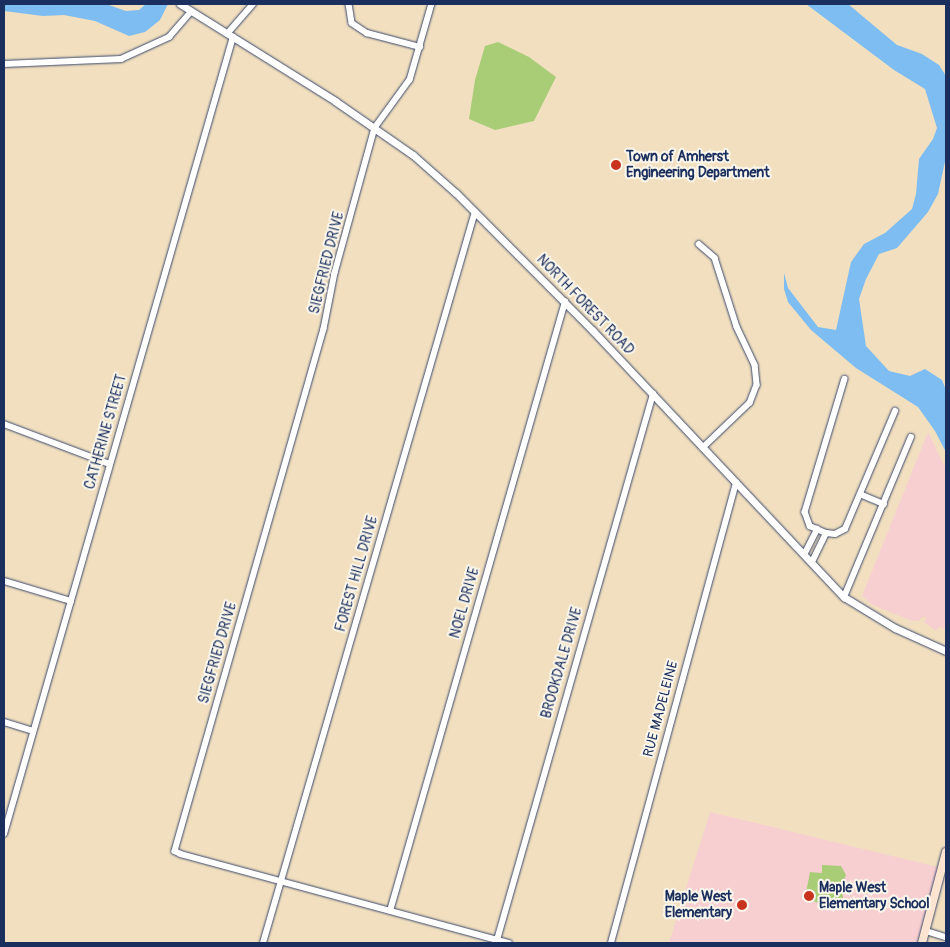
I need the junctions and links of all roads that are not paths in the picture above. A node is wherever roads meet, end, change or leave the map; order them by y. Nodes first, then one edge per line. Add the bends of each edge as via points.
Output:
1 (180, 4) edge
2 (253, 4) edge
3 (349, 4) edge
4 (432, 4) edge
5 (191, 12) junction
6 (230, 35) junction
7 (420, 47) junction
8 (4, 64) edge
9 (375, 128) junction
10 (475, 212) junction
11 (699, 244) dead end
12 (565, 302) junction
13 (845, 379) dead end
14 (652, 394) junction
15 (895, 410) dead end
16 (4, 424) edge
17 (912, 437) dead end
18 (703, 448) junction
19 (110, 464) junction
20 (736, 482) junction
21 (860, 494) junction
22 (884, 504) junction
23 (817, 529) junction
24 (826, 533) junction
25 (804, 554) junction
26 (812, 562) junction
27 (4, 581) edge
28 (844, 597) junction
29 (71, 601) junction
30 (946, 651) edge
31 (4, 722) edge
32 (33, 731) junction
33 (5, 822) edge
34 (4, 834) edge
35 (946, 852) edge
36 (281, 881) junction
37 (390, 911) junction
38 (926, 931) junction
39 (946, 936) edge
40 (497, 940) junction
41 (263, 943) edge
42 (509, 943) edge
43 (610, 943) edge
44 (922, 943) edge

1 - 5 street, NORTH FOREST ROAD
2 - 6 street
3 - 7 street via 352,23 367,33
4 - 7 street
5 - 6 street, NORTH FOREST ROAD
5 - 8 street via 169,37 121,59
6 - 9 street, NORTH FOREST ROAD
6 - 19 street, CATHERINE STREET
7 - 9 street via 410,80
9 - 10 street, NORTH FOREST ROAD via 412,155
9 - 36 street, SIEGFRIED DRIVE via 335,273 324,329 175,850
10 - 12 street, NORTH FOREST ROAD
10 - 36 street, FOREST HILL DRIVE
11 - 18 street via 715,258 737,327 755,365 757,385 750,403
12 - 14 street, NORTH FOREST ROAD
12 - 37 street, NOEL DRIVE
13 - 23 street via 806,512 810,526
14 - 18 street, NORTH FOREST ROAD
14 - 40 street, BROOKDALE DRIVE
15 - 21 street
16 - 19 street
17 - 22 street
18 - 20 street, NORTH FOREST ROAD
19 - 29 street, CATHERINE STREET
20 - 25 street, NORTH FOREST ROAD
20 - 43 street, RUE MADELEINE
21 - 22 street
21 - 24 street via 845,528 835,534
22 - 28 street
23 - 24 street
23 - 25 street
24 - 26 street
25 - 26 street, NORTH FOREST ROAD
26 - 28 street, NORTH FOREST ROAD
27 - 29 street
28 - 30 street, NORTH FOREST ROAD via 895,628
29 - 32 street, CATHERINE STREET
31 - 32 street
32 - 33 street, CATHERINE STREET
33 - 34 street, CATHERINE STREET
35 - 38 main road
36 - 37 street, SIEGFRIED DRIVE
36 - 41 street, FOREST HILL DRIVE
37 - 40 street, SIEGFRIED DRIVE
38 - 39 street
38 - 44 main road
40 - 42 street, SIEGFRIED DRIVE

